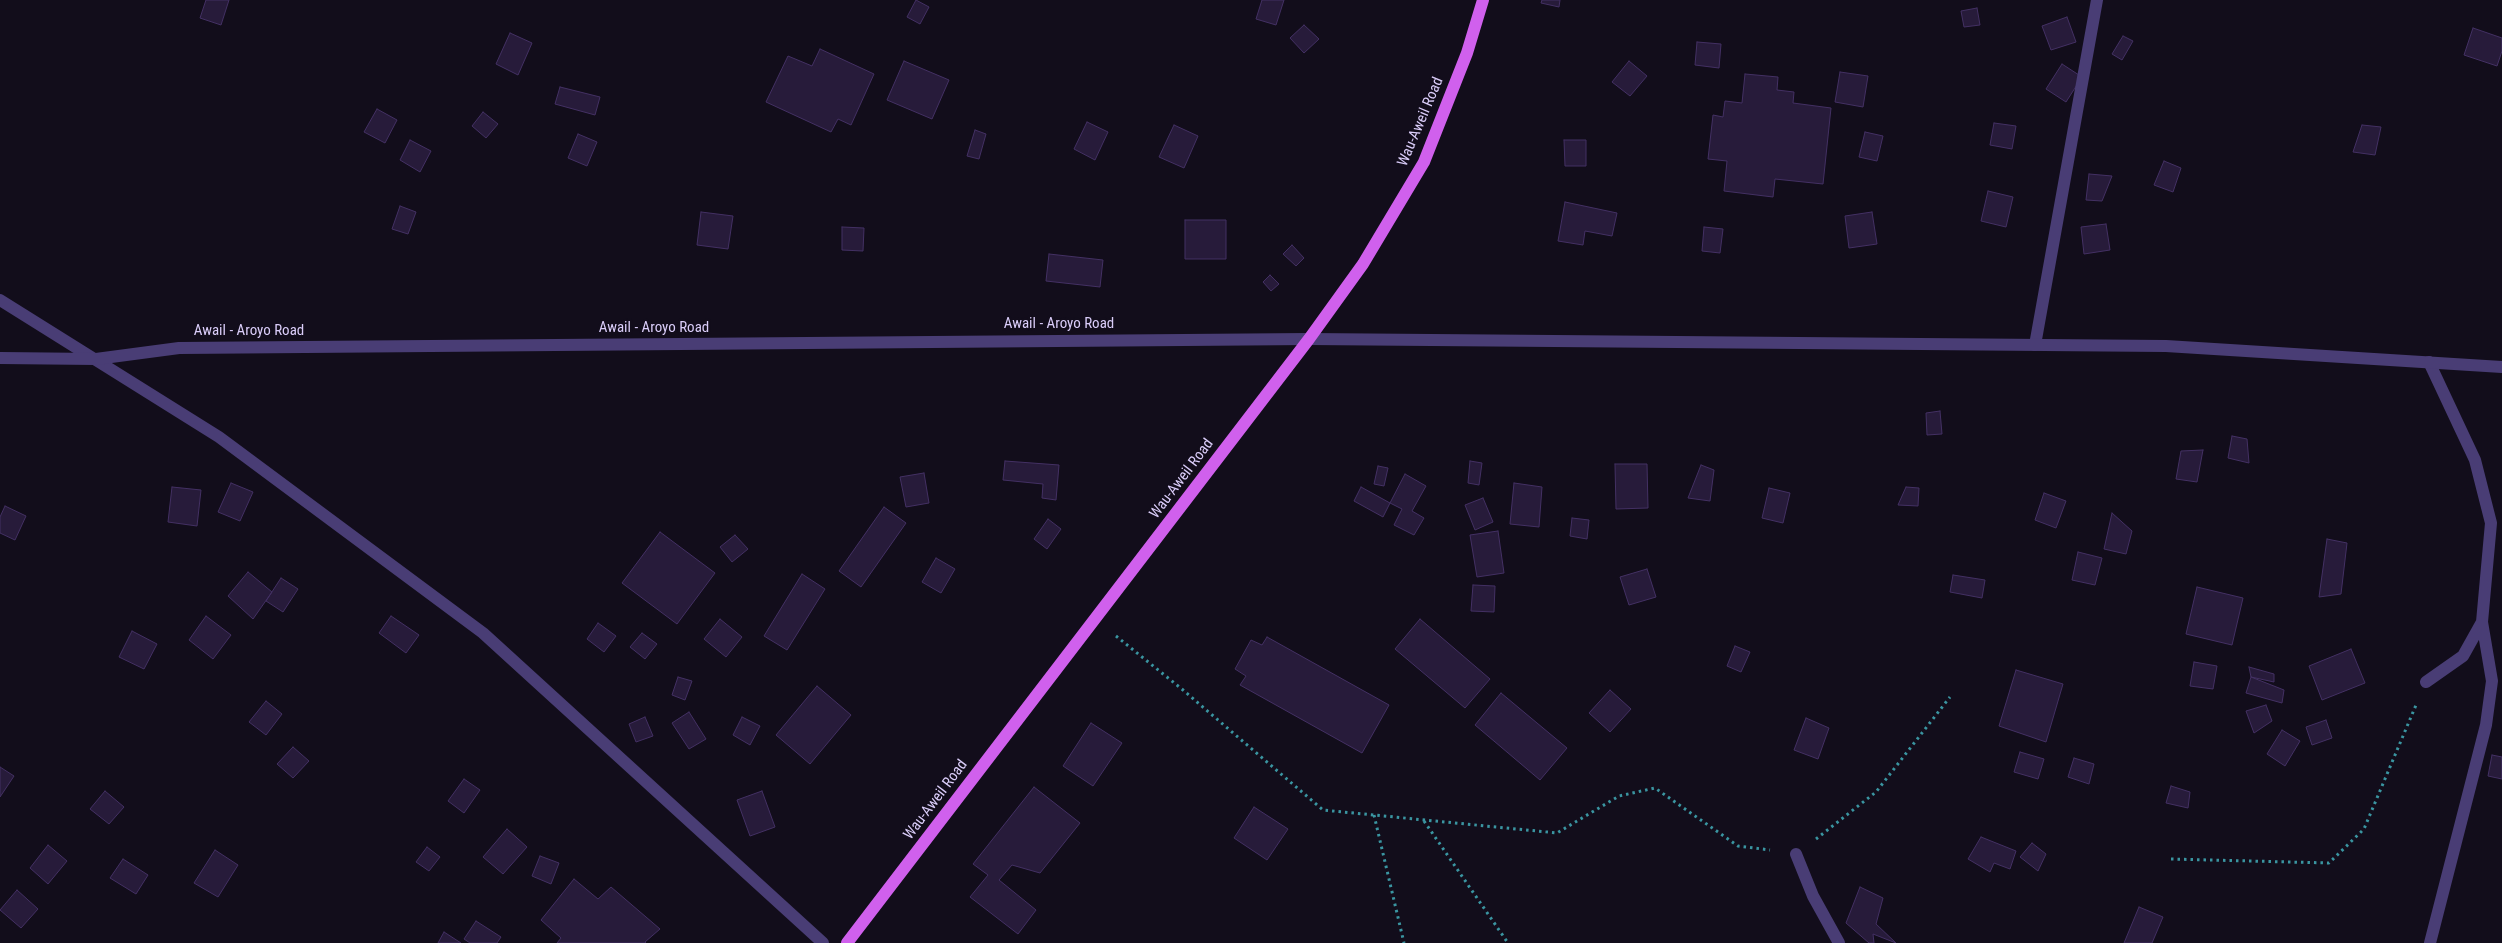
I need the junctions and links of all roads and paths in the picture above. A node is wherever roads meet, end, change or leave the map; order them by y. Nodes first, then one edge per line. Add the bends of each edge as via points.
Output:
1 (1483, 0) edge
2 (2097, 0) edge
3 (0, 300) edge
4 (1309, 338) junction
5 (2035, 345) junction
6 (0, 358) edge
7 (96, 359) junction
8 (2429, 362) junction
9 (2502, 368) edge
10 (1095, 619) junction
11 (2482, 622) junction
12 (2426, 682) joint
13 (1950, 697) dead end
14 (1374, 815) junction
15 (1424, 820) junction
16 (1796, 854) junction
17 (2171, 859) dead end
18 (822, 943) edge
19 (847, 943) edge
20 (1404, 943) edge
21 (1508, 943) edge
22 (1839, 943) edge
23 (2430, 943) edge

1 - 4 main road, Wau-Aweil Road via 1467,53 1424,162 1363,264
2 - 5 street
3 - 7 street
4 - 5 street, Awail - Aroyo Road
4 - 7 street, Awail - Aroyo Road via 179,348
4 - 10 main road, Wau-Aweil Road
5 - 8 street, Awail - Aroyo Road via 2166,346
6 - 7 street, Awail - Aroyo Road
7 - 18 street via 219,437 483,633
8 - 9 street, Awail - Aroyo Road
8 - 11 street via 2475,460 2491,523
10 - 14 path via 1323,810
10 - 19 main road, Wau-Aweil Road
11 - 12 street via 2463,656
11 - 23 street via 2492,681 2486,725
12 - 17 path via 2364,829 2329,863
13 - 16 path via 1876,792
14 - 15 path
14 - 20 path
15 - 16 path via 1557,833 1619,796 1656,788 1738,846
15 - 21 path
16 - 22 street via 1813,896

